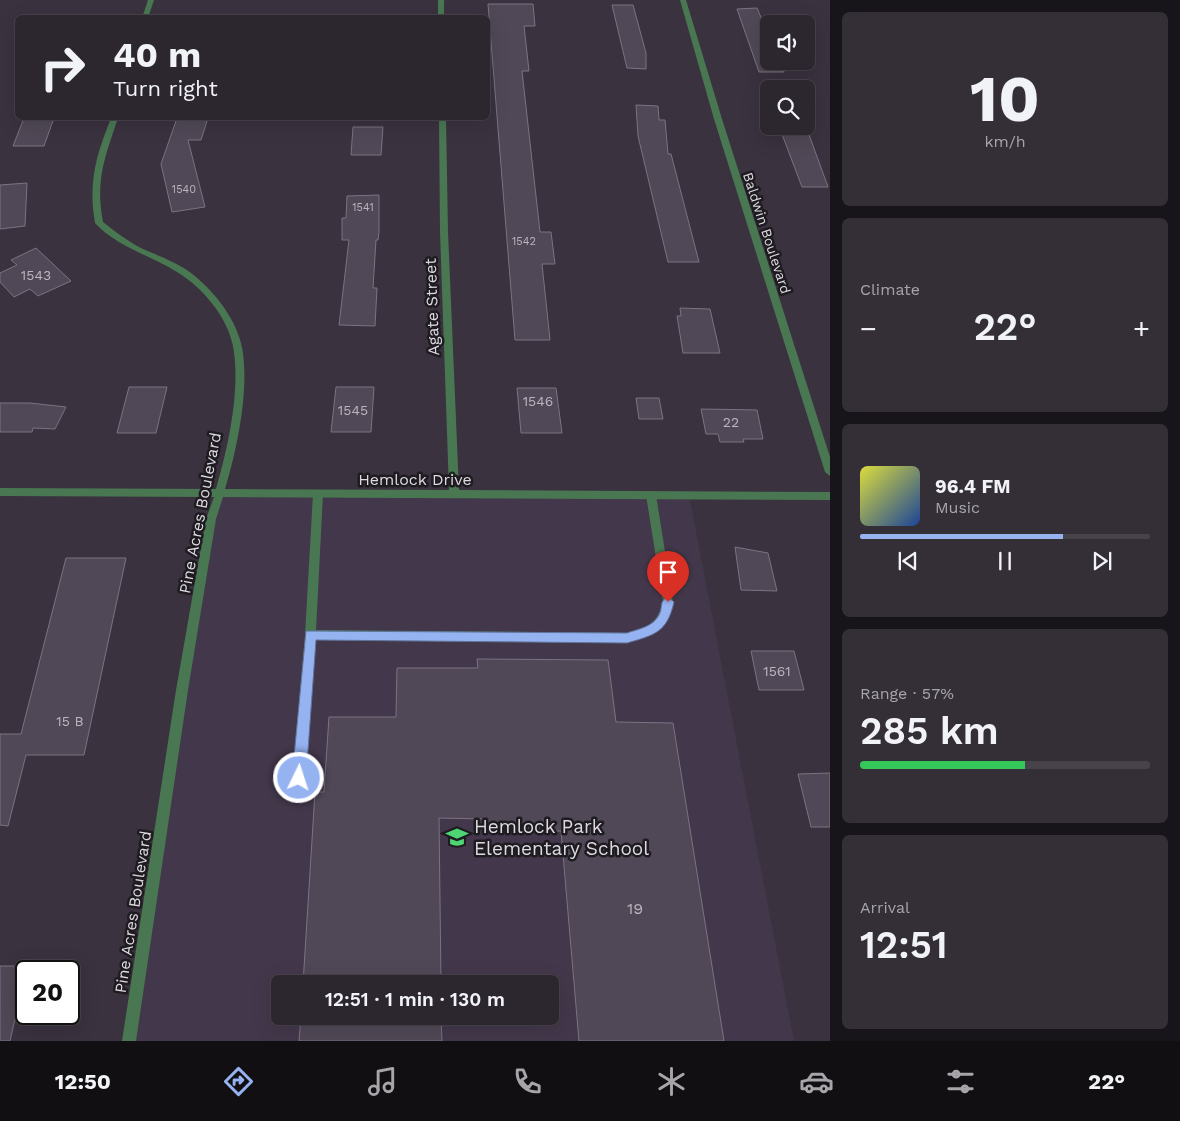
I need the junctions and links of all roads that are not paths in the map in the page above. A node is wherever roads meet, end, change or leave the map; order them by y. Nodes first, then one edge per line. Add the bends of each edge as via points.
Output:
1 (151, 0) edge
2 (441, 0) edge
3 (684, 0) edge
4 (146, 15) edge
5 (441, 15) edge
6 (113, 120) edge
7 (443, 120) edge
8 (830, 472) edge
9 (0, 492) edge
10 (221, 493) junction
11 (318, 494) junction
12 (454, 495) junction
13 (651, 495) junction
14 (830, 496) edge
15 (310, 635) junction
16 (299, 778) dead end
17 (129, 1041) edge

1 - 4 street
2 - 5 street
3 - 8 street, Baldwin Boulevard via 718,119
6 - 10 street, Pine Acres Boulevard via 95,174 94,200 99,223 124,242 196,281 223,311 237,345 239,392
7 - 12 street, Agate Street
9 - 10 street, Hemlock Drive
10 - 11 street, Hemlock Drive
10 - 17 street, Pine Acres Boulevard via 211,519 182,690
11 - 12 street, Hemlock Drive
11 - 15 street
12 - 13 street, Hemlock Drive
13 - 14 street, Hemlock Drive
13 - 15 street via 668,602 664,618 650,631 627,638
15 - 16 street

